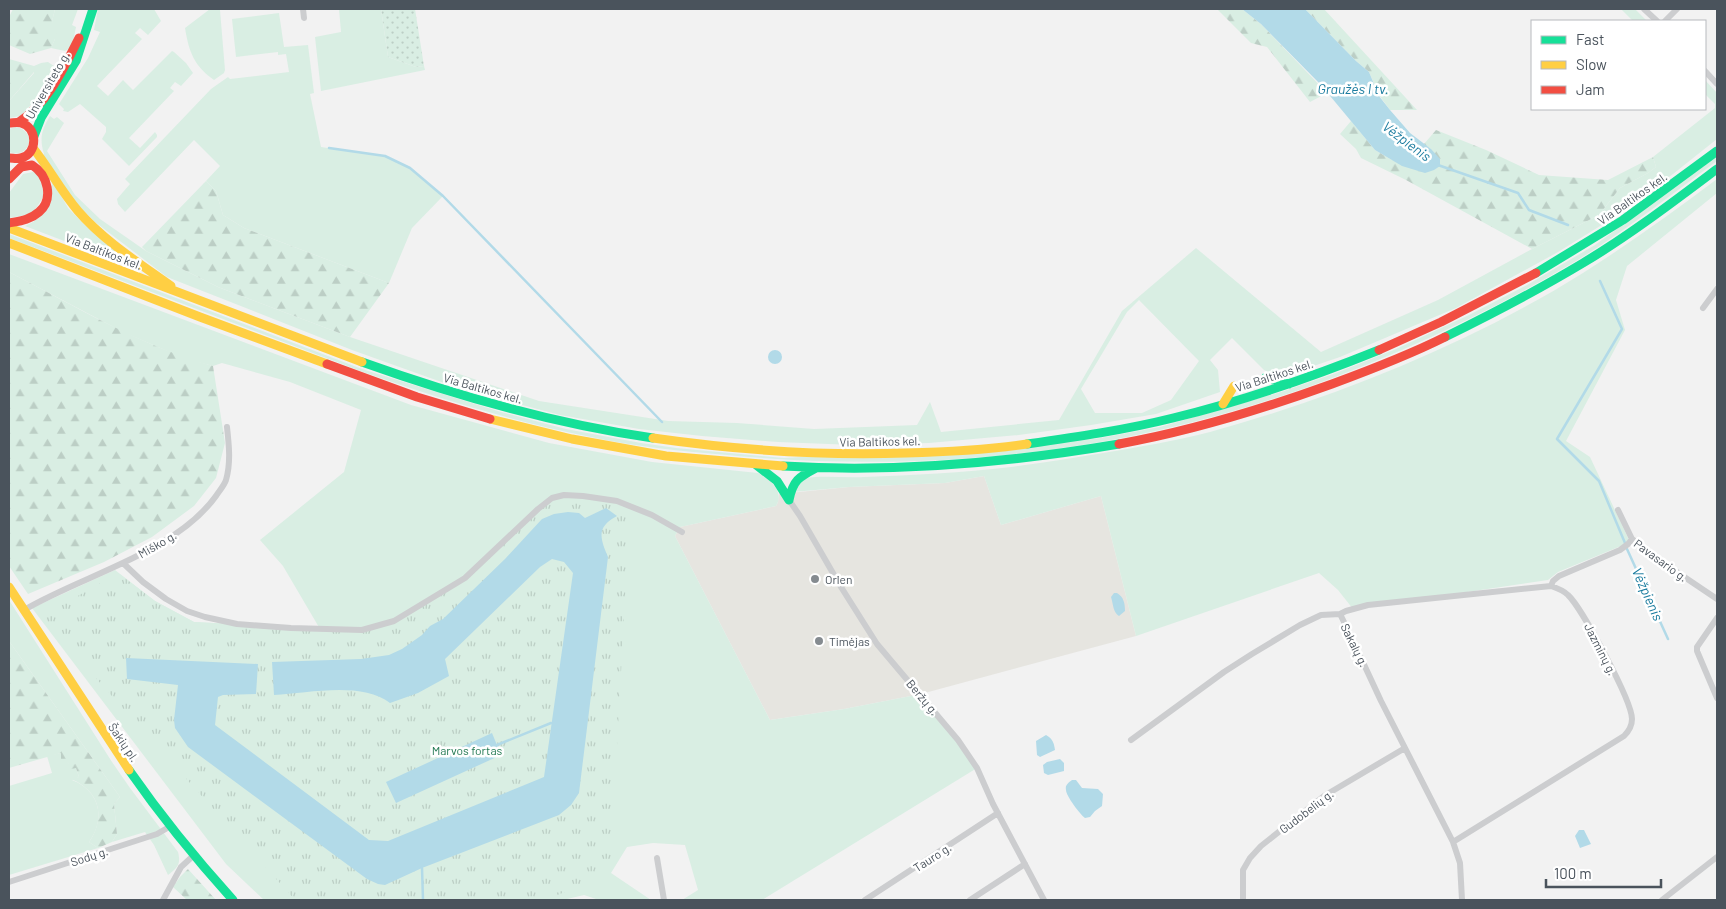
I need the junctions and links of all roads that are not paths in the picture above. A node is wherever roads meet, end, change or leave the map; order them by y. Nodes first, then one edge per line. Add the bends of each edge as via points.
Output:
1 (303, 9) edge
2 (1644, 9) edge
3 (1677, 9) edge
4 (91, 13) edge
5 (304, 18) dead end
6 (1656, 20) edge
7 (1666, 20) edge
8 (1706, 72) edge
9 (1717, 84) edge
10 (19, 122) junction
11 (9, 123) edge
12 (34, 136) junction
13 (33, 148) junction
14 (1717, 151) edge
15 (9, 158) edge
16 (19, 159) junction
17 (1717, 168) edge
18 (9, 173) edge
19 (9, 179) edge
20 (9, 224) edge
21 (9, 228) edge
22 (9, 243) edge
23 (1717, 289) edge
24 (182, 295) junction
25 (1703, 308) dead end
26 (1266, 377) dead end
27 (1289, 384) junction
28 (1234, 386) dead end
29 (1223, 404) junction
30 (228, 427) dead end
31 (755, 464) junction
32 (816, 468) junction
33 (789, 500) junction
34 (1618, 510) dead end
35 (682, 532) dead end
36 (1632, 540) junction
37 (123, 563) junction
38 (1551, 586) junction
39 (9, 587) edge
40 (1717, 599) edge
41 (24, 610) junction
42 (1340, 614) junction
43 (1717, 618) edge
44 (1717, 698) edge
45 (1131, 740) dead end
46 (1405, 748) junction
47 (998, 813) junction
48 (169, 827) junction
49 (1453, 842) junction
50 (193, 856) junction
51 (1717, 857) edge
52 (657, 858) dead end
53 (1025, 864) junction
54 (9, 882) edge
55 (163, 900) edge
56 (233, 900) edge
57 (664, 900) edge
58 (865, 900) edge
59 (970, 900) edge
60 (1044, 900) edge
61 (1243, 900) edge
62 (1462, 900) edge
63 (1662, 900) edge

1 - 5 street
2 - 6 street
3 - 7 street
4 - 10 main road, Universiteto g. via 70,57 43,101 32,114
4 - 12 main road, Universiteto g. via 73,69 36,125
8 - 9 street
10 - 11 main road
10 - 12 main road via 29,126
12 - 13 main road, Universiteto g.
13 - 16 main road
13 - 24 main road via 85,219
14 - 27 main road, Via Baltikos kel. via 1596,238 1480,304 1343,365
15 - 16 main road
16 - 18 main road
17 - 32 main road, Via Baltikos kel. via 1608,247 1484,318 1355,376 1267,407 1126,443 1049,455 903,468
19 - 20 main road via 24,166 33,165 45,176 48,188 42,210 32,219
21 - 24 main road, Via Baltikos kel.
22 - 31 main road, Via Baltikos kel. via 279,347 475,415 538,431 669,456
23 - 25 street
24 - 29 main road, Via Baltikos kel. via 355,360 475,400 596,429 748,450 884,454 966,450 1114,430
26 - 27 main road
27 - 29 main road, Via Baltikos kel.
28 - 29 main road
30 - 37 street, Miško g. via 230,460 226,482 208,506 176,534
31 - 32 main road, Via Baltikos kel.
31 - 33 main road via 777,481
32 - 33 main road via 795,480
33 - 47 street, Beržų g. via 877,644 961,743
34 - 36 street, Pavasario g.
35 - 37 street via 617,501 564,495 552,498 465,578 394,621 362,630 237,624 205,617 166,599
36 - 38 street via 1620,550 1559,576
36 - 40 street, Pavasario g.
37 - 41 street, Miško g.
38 - 42 street via 1368,605
38 - 49 street, Jazminų g. via 1567,593 1582,612 1628,702 1632,712 1631,727 1624,736
39 - 41 main road, Šakių pl.
41 - 48 main road, Šakių pl. via 101,730
42 - 45 street, Sakalų g. via 1321,615 1300,625 1224,672
42 - 46 street, Sakalų g.
43 - 44 street via 1697,647
46 - 49 street, Sakalų g.
46 - 61 street, Gudobelių g. via 1324,796 1261,846 1243,870
47 - 53 street, Beržų g.
47 - 58 street, Tauro g.
48 - 50 main road, Šakių pl.
48 - 54 street, Sodų g. via 157,834
49 - 62 street, Sakalų g. via 1460,863
50 - 55 street via 181,867
50 - 56 main road, Šakių pl.
51 - 63 street
52 - 57 street
53 - 59 street
53 - 60 street, Beržų g.

